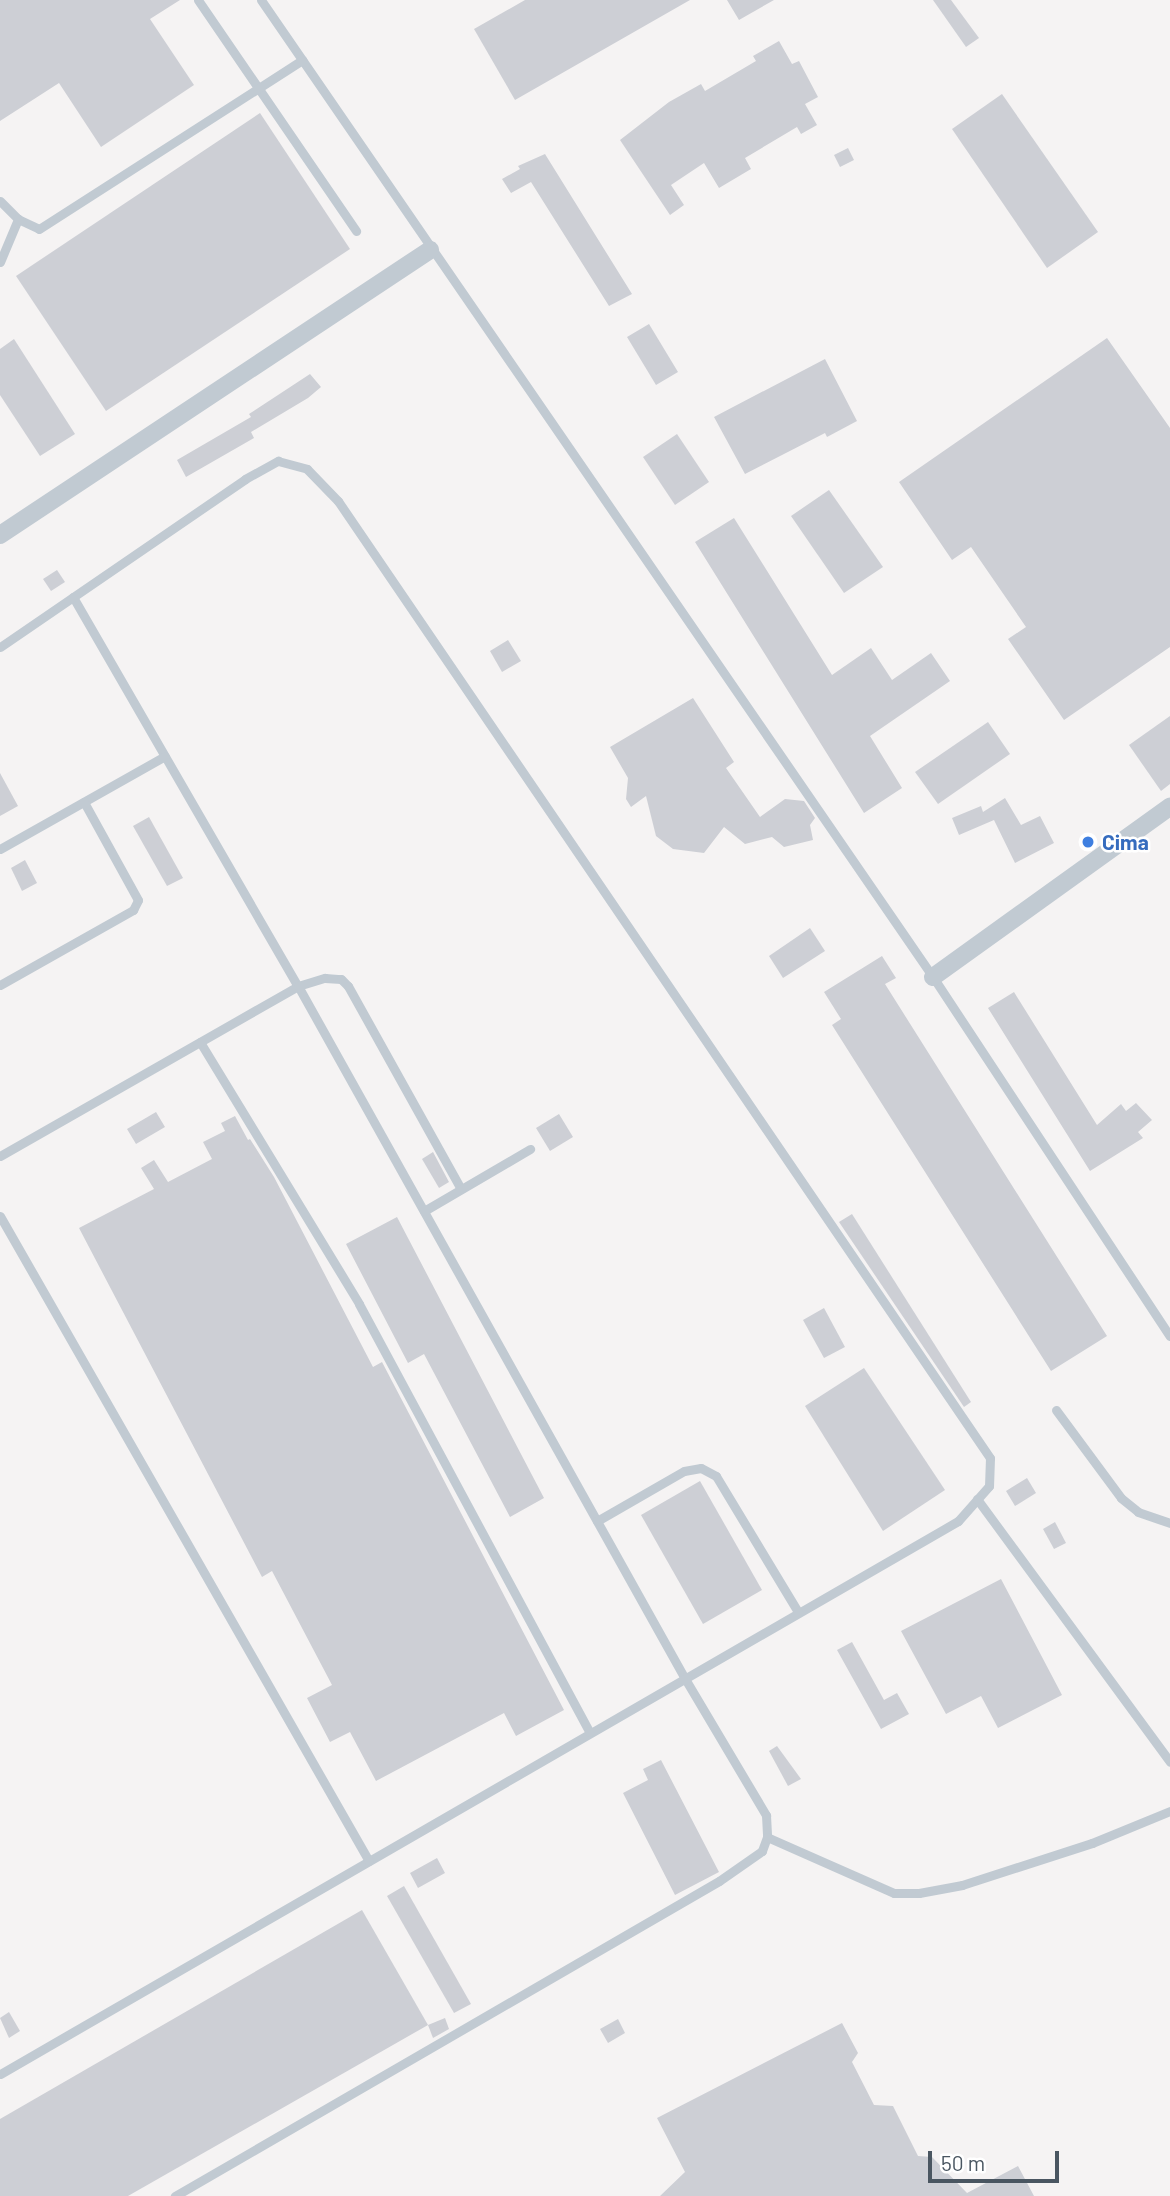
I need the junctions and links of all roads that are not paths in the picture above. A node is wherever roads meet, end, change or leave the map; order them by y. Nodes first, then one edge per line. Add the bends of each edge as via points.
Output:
1 (198, 0) edge
2 (264, 1) edge
3 (302, 60) junction
4 (256, 89) junction
5 (0, 201) edge
6 (18, 219) junction
7 (356, 230) dead end
8 (430, 250) junction
9 (0, 262) edge
10 (0, 535) edge
11 (73, 597) junction
12 (0, 647) edge
13 (165, 756) junction
14 (83, 802) junction
15 (1170, 807) edge
16 (0, 849) edge
17 (933, 977) junction
18 (0, 985) edge
19 (298, 986) junction
20 (200, 1042) junction
21 (530, 1149) dead end
22 (0, 1156) edge
23 (461, 1189) junction
24 (424, 1211) junction
25 (0, 1216) edge
26 (1170, 1336) edge
27 (1056, 1410) dead end
28 (977, 1499) junction
29 (597, 1521) junction
30 (1170, 1522) edge
31 (798, 1612) junction
32 (684, 1677) junction
33 (589, 1732) junction
34 (1170, 1762) edge
35 (1170, 1811) edge
36 (767, 1837) junction
37 (369, 1861) junction
38 (0, 2074) edge
39 (175, 2196) edge

1 - 4 lane
2 - 3 lane
3 - 4 lane
3 - 8 lane
4 - 6 lane via 38,229
4 - 7 lane
5 - 6 lane
6 - 9 lane
8 - 10 street
8 - 17 lane
11 - 12 lane
11 - 13 lane
11 - 28 lane via 245,479 278,461 307,469 338,500 990,1458 989,1486
13 - 14 lane
13 - 19 lane
14 - 16 lane
14 - 18 lane via 138,900 133,910
15 - 17 street
17 - 26 lane
19 - 20 lane
19 - 23 lane via 325,978 341,979 348,986
19 - 24 lane
20 - 22 lane
20 - 33 lane via 359,1304
21 - 23 lane
23 - 24 lane
24 - 29 lane
25 - 37 lane
27 - 30 lane via 1121,1498 1138,1512
28 - 31 lane via 958,1521
28 - 34 lane
29 - 31 lane via 684,1471 701,1468 716,1476
29 - 32 lane
31 - 32 lane
32 - 33 lane
32 - 36 lane via 766,1815
33 - 37 lane
35 - 36 lane via 1092,1843 962,1885 919,1893 894,1893
36 - 39 lane via 762,1851 719,1881
37 - 38 lane

